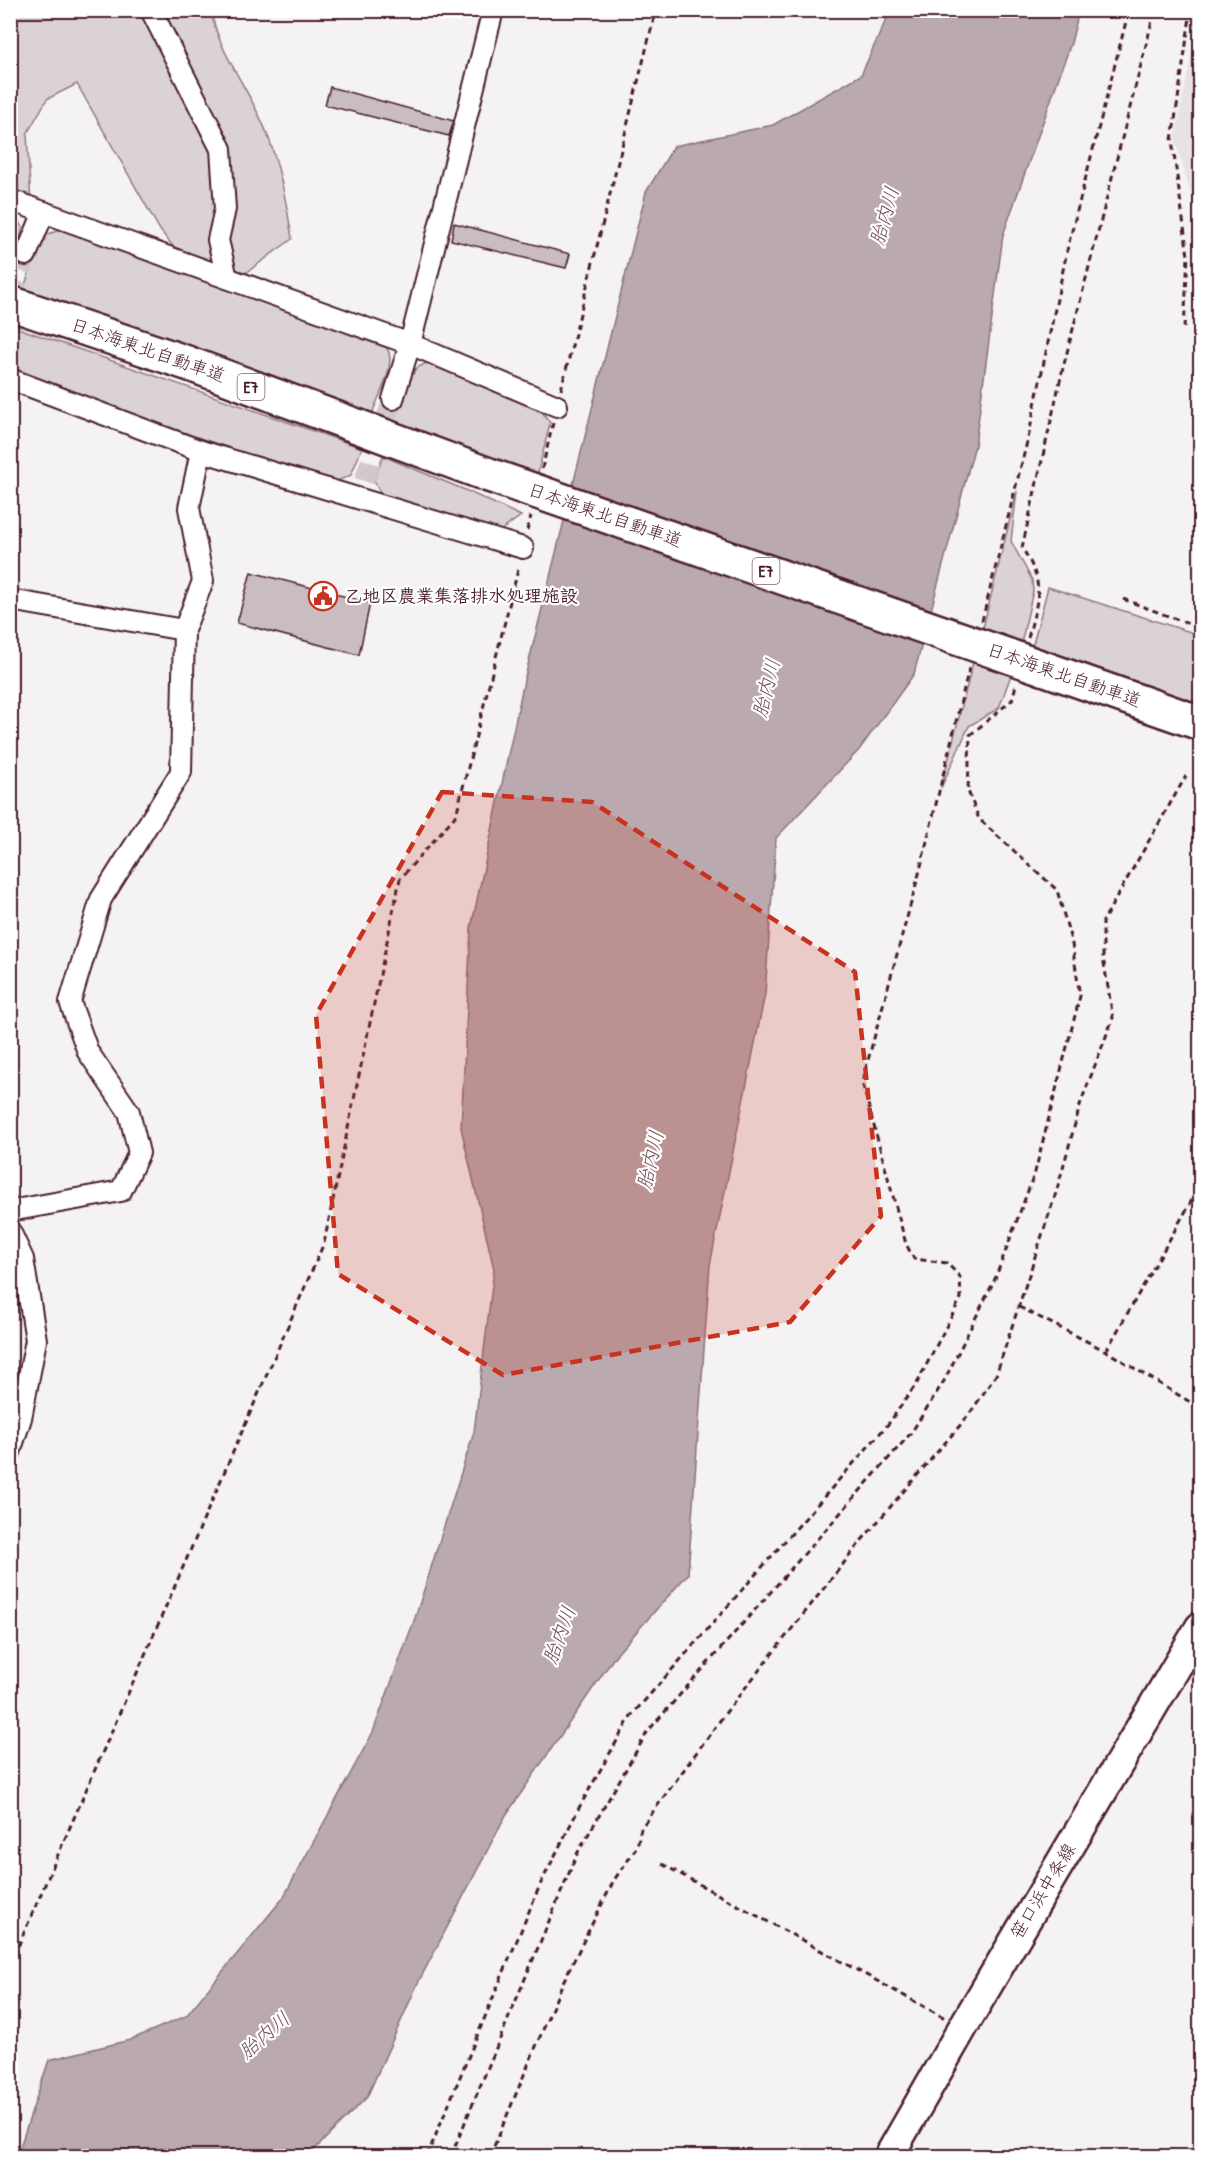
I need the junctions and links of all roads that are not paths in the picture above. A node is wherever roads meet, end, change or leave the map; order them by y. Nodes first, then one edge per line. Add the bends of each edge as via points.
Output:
1 (151, 10) edge
2 (493, 10) edge
3 (10, 200) edge
4 (45, 212) junction
5 (26, 255) tunnel mouth
6 (227, 278) junction
7 (10, 303) edge
8 (410, 344) junction
9 (10, 379) edge
10 (393, 399) tunnel mouth
11 (557, 406) road end
12 (201, 451) junction
13 (523, 548) road end
14 (10, 600) edge
15 (184, 630) junction
16 (1200, 723) edge
17 (10, 1211) edge
18 (10, 1231) edge
19 (16, 1416) edge
20 (10, 1452) edge
21 (1200, 1627) edge
22 (889, 2157) edge

1 - 6 street via 221,149 225,209 218,240
2 - 8 street
3 - 4 street
4 - 5 street
4 - 6 street
6 - 8 street
7 - 16 highway, 日本海東北自動車道 / E7, bridge
8 - 10 street
8 - 11 street
9 - 12 street
12 - 13 street via 362,489
12 - 15 street via 189,508 203,581
14 - 15 street
15 - 17 street via 181,772 101,899 70,1002 88,1052 129,1112 139,1153 121,1191
18 - 19 street via 23,1259 36,1340
19 - 20 street
21 - 22 main road, 笹口浜中条線

